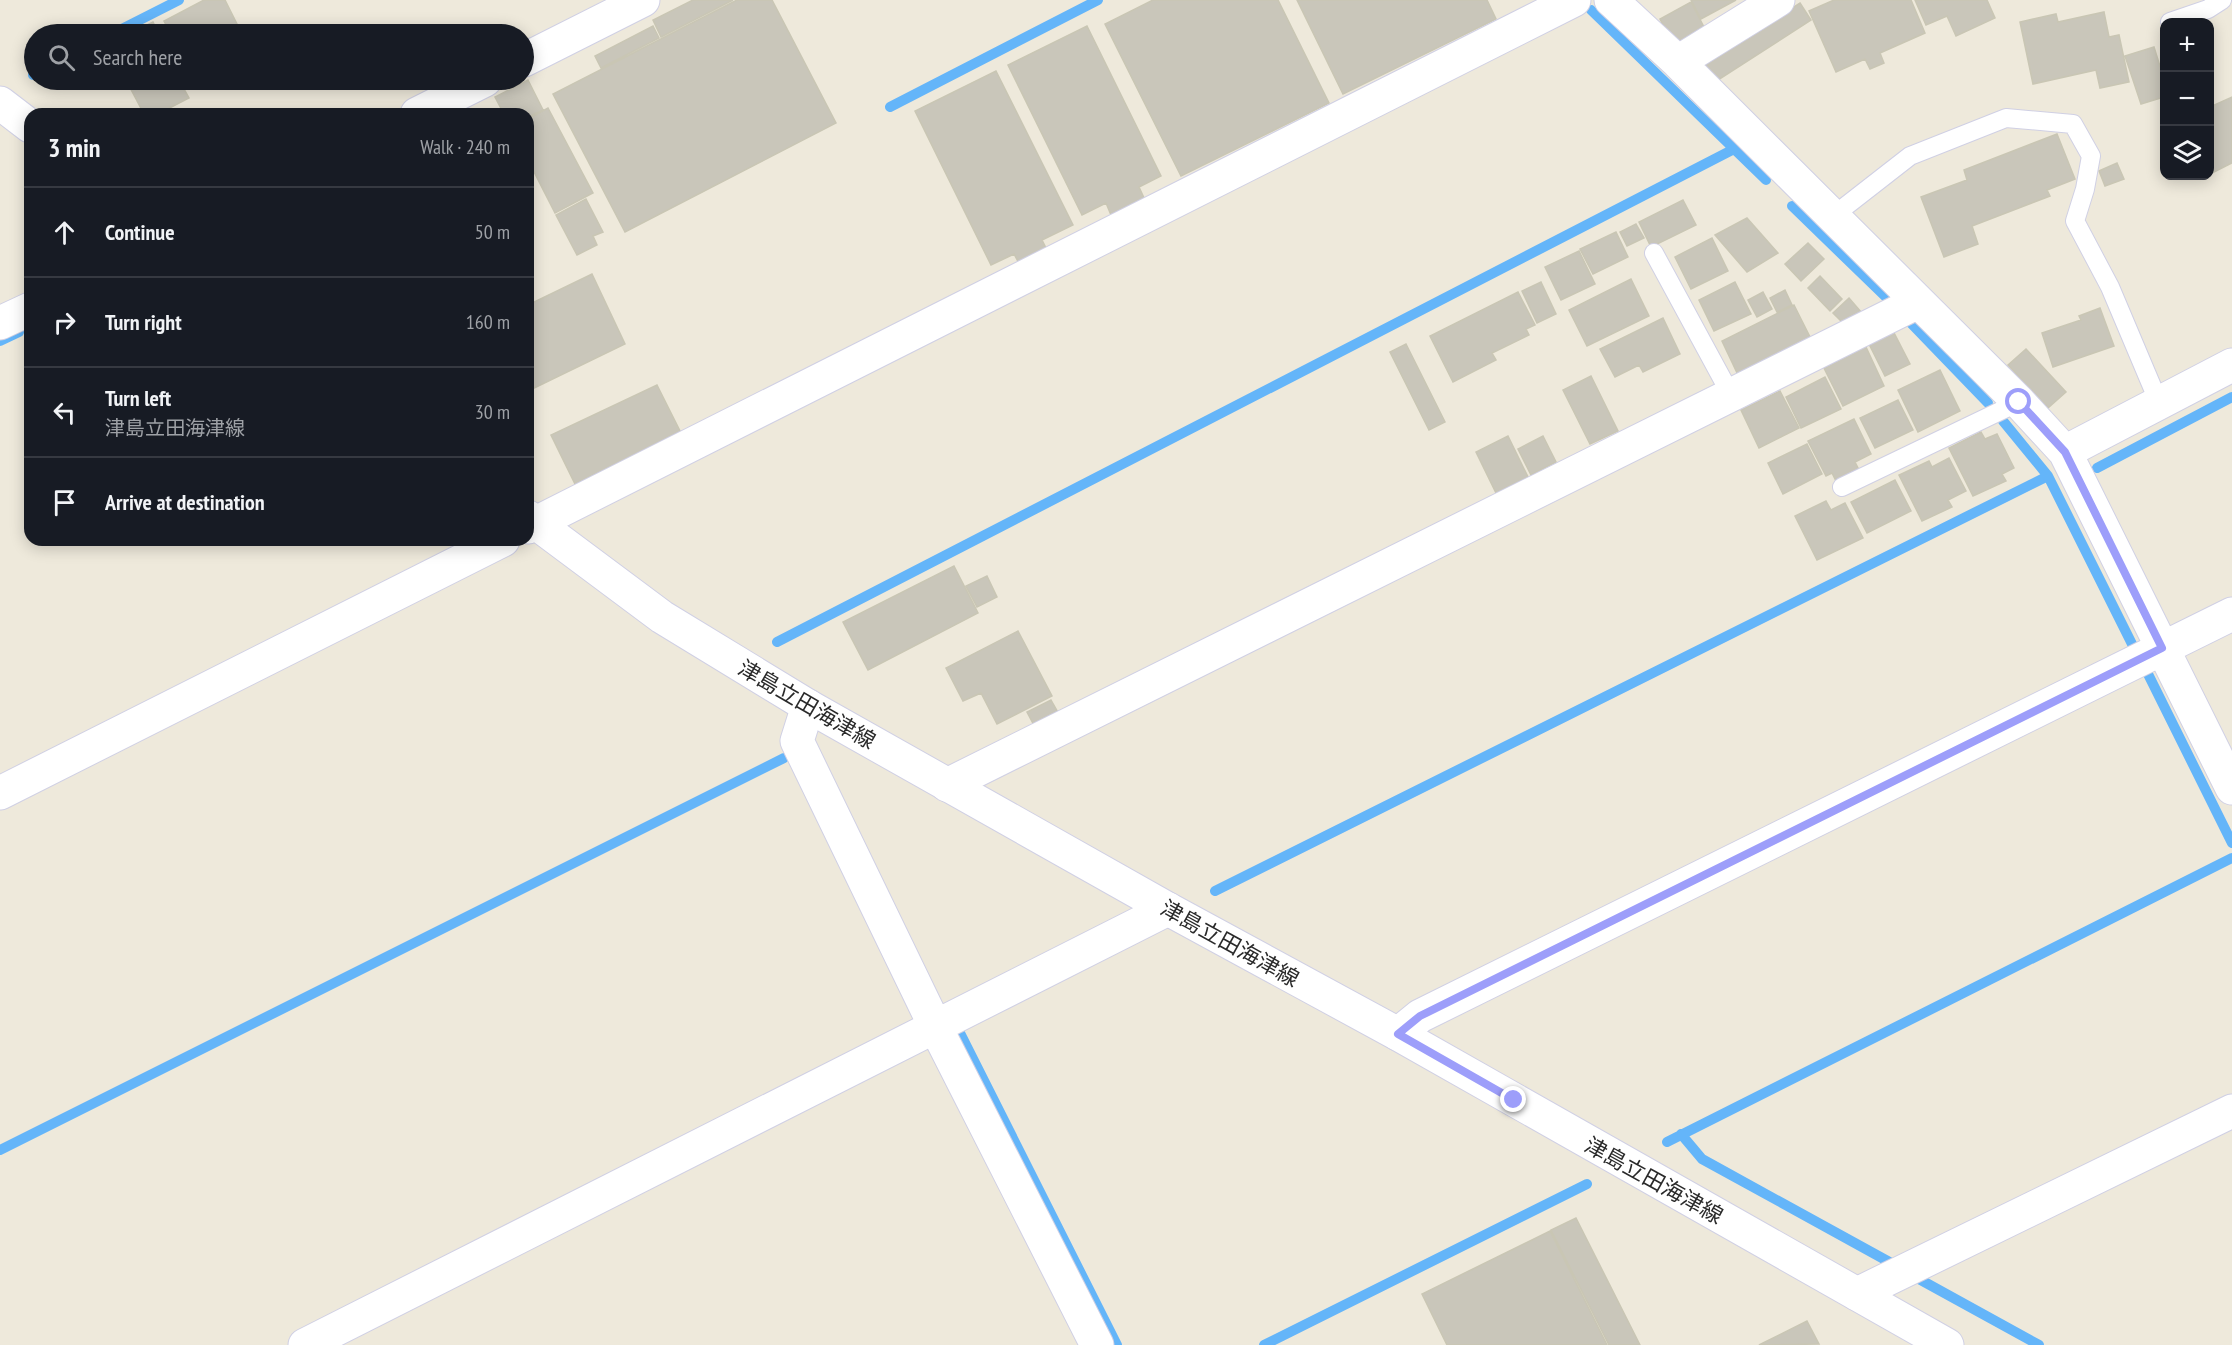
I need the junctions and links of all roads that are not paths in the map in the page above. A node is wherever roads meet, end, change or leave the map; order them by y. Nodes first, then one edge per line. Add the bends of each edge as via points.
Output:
1 (643, 0) edge
2 (1574, 0) edge
3 (1611, 0) edge
4 (1778, 0) edge
5 (2222, 0) edge
6 (2183, 18) edge
7 (534, 55) edge
8 (1678, 62) junction
9 (465, 90) edge
10 (0, 103) edge
11 (429, 108) edge
12 (24, 121) edge
13 (1833, 216) junction
14 (1654, 253) dead end
15 (1918, 302) junction
16 (24, 312) edge
17 (0, 324) edge
18 (2232, 365) edge
19 (1731, 395) junction
20 (2019, 402) junction
21 (2159, 403) junction
22 (2065, 452) junction
23 (1842, 487) dead end
24 (534, 520) edge
25 (534, 524) edge
26 (491, 546) edge
27 (2232, 614) edge
28 (2162, 648) junction
29 (808, 706) junction
30 (947, 784) junction
31 (2232, 788) edge
32 (0, 793) edge
33 (1167, 909) junction
34 (936, 1028) junction
35 (1398, 1034) junction
36 (2232, 1112) edge
37 (1857, 1294) junction
38 (305, 1345) edge
39 (1097, 1345) edge
40 (1947, 1345) edge

1 - 7 street
2 - 24 street
3 - 8 street
4 - 8 street
5 - 6 lane
8 - 13 street
9 - 11 street
10 - 12 street
13 - 15 street
13 - 21 lane via 1910,156 2006,118 2073,124 2091,156 2075,221 2110,287
14 - 19 lane
15 - 19 street
15 - 20 street
16 - 17 street
18 - 21 street
19 - 30 street
20 - 22 street
20 - 23 lane
21 - 22 street
22 - 28 street
25 - 29 street, 津島立田海津線 via 662,617
26 - 32 street
27 - 28 street
28 - 31 street
28 - 35 street via 1420,1016
29 - 30 street, 津島立田海津線
29 - 34 street via 797,741
30 - 33 street, 津島立田海津線
33 - 34 street
33 - 35 street, 津島立田海津線
34 - 38 street
34 - 39 street
35 - 37 street, 津島立田海津線
36 - 37 street
37 - 40 street, 津島立田海津線

